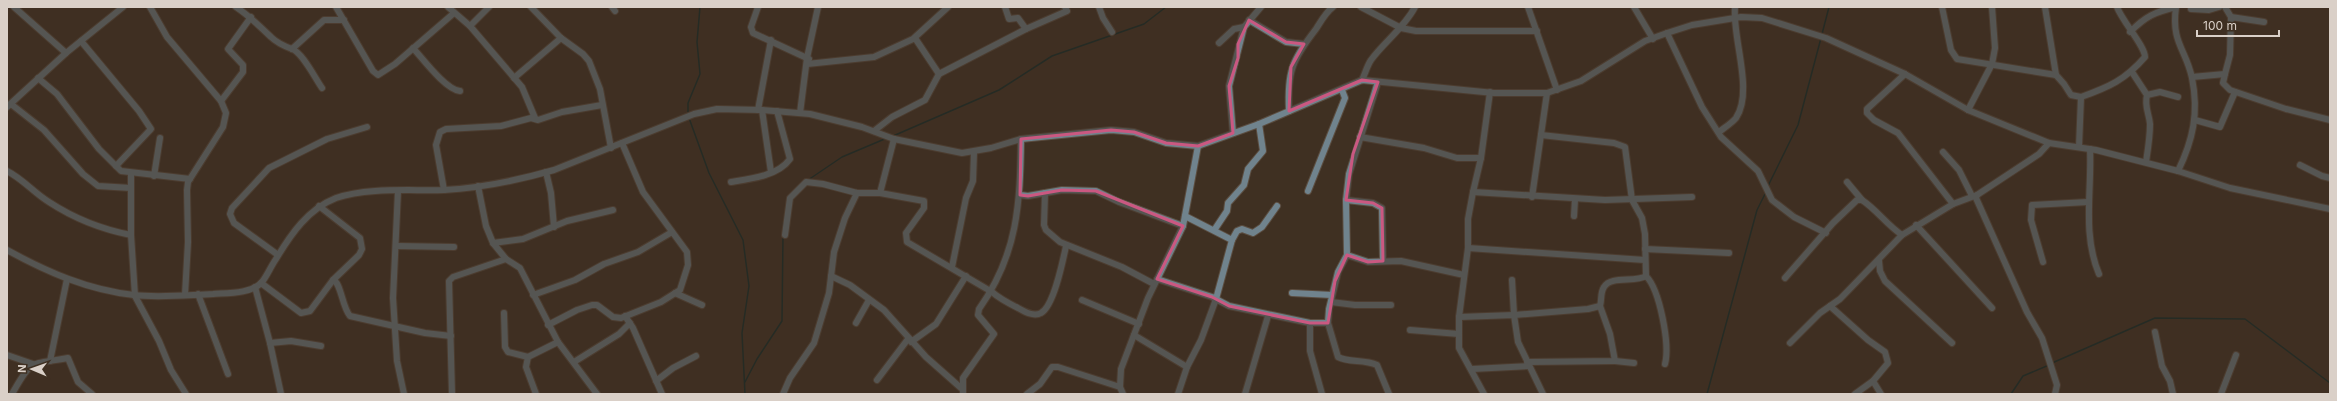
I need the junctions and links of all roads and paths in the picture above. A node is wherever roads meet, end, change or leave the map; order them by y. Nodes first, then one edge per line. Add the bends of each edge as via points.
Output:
1 (14, 7) edge
2 (25, 7) edge
3 (123, 7) edge
4 (150, 7) edge
5 (236, 7) edge
6 (448, 7) edge
7 (489, 7) edge
8 (531, 7) edge
9 (758, 7) edge
10 (818, 7) edge
11 (940, 7) edge
12 (948, 7) edge
13 (1005, 7) edge
14 (1065, 7) edge
15 (1099, 7) edge
16 (1262, 7) edge
17 (1333, 7) edge
18 (1361, 7) edge
19 (1415, 7) edge
20 (1528, 7) edge
21 (1634, 7) edge
22 (1735, 7) edge
23 (1942, 7) edge
24 (1992, 7) edge
25 (2045, 7) edge
26 (2118, 7) edge
27 (2176, 7) edge
28 (2219, 7) edge
29 (2225, 7) edge
30 (336, 8) edge
31 (2192, 9) dead end
32 (114, 10) edge
33 (454, 12) junction
34 (21, 13) junction
35 (939, 15) junction
36 (251, 17) junction
37 (2231, 17) junction
38 (330, 18) junction
39 (1734, 18) junction
40 (344, 20) junction
41 (1249, 20) junction
42 (2264, 22) dead end
43 (470, 26) junction
44 (1244, 27) junction
45 (1401, 28) junction
46 (1026, 29) junction
47 (1112, 32) dead end
48 (1537, 32) junction
49 (2130, 32) junction
50 (1667, 33) junction
51 (561, 38) junction
52 (915, 38) junction
53 (1652, 39) junction
54 (81, 41) junction
55 (773, 43) junction
56 (1219, 43) dead end
57 (1304, 44) junction
58 (413, 48) junction
59 (292, 49) junction
60 (66, 53) junction
61 (807, 61) junction
62 (1992, 64) junction
63 (2132, 72) junction
64 (939, 74) junction
65 (1905, 74) junction
66 (2225, 74) junction
67 (2056, 75) junction
68 (2192, 77) junction
69 (38, 78) junction
70 (514, 78) junction
71 (1362, 80) junction
72 (1378, 82) junction
73 (322, 88) dead end
74 (1342, 90) junction
75 (1557, 90) junction
76 (460, 91) dead end
77 (1490, 92) junction
78 (2236, 92) junction
79 (1547, 93) junction
80 (2147, 95) junction
81 (2081, 97) junction
82 (2178, 97) dead end
83 (221, 101) junction
84 (9, 105) edge
85 (602, 105) junction
86 (760, 110) junction
87 (1968, 110) junction
88 (777, 111) junction
89 (1289, 111) junction
90 (800, 113) junction
91 (535, 118) junction
92 (2195, 120) junction
93 (2330, 120) edge
94 (1259, 124) junction
95 (367, 127) dead end
96 (874, 131) junction
97 (1719, 132) junction
98 (1233, 133) junction
99 (1541, 135) junction
100 (1360, 137) junction
101 (160, 138) dead end
102 (894, 139) junction
103 (1021, 139) junction
104 (2049, 143) junction
105 (622, 144) junction
106 (1198, 146) junction
107 (2079, 147) junction
108 (611, 148) junction
109 (2090, 149) junction
110 (974, 152) junction
111 (1942, 152) dead end
112 (1481, 158) junction
113 (2146, 162) junction
114 (116, 166) junction
115 (2300, 166) dead end
116 (7, 171) edge
117 (2178, 171) junction
118 (546, 172) junction
119 (771, 172) junction
120 (131, 173) junction
121 (154, 176) junction
122 (2330, 178) edge
123 (190, 180) junction
124 (731, 182) dead end
125 (1847, 182) dead end
126 (478, 186) junction
127 (131, 188) junction
128 (444, 190) junction
129 (398, 191) junction
130 (1308, 191) dead end
131 (1473, 192) junction
132 (857, 193) junction
133 (880, 193) junction
134 (1045, 193) junction
135 (1020, 195) junction
136 (1974, 195) junction
137 (1532, 197) junction
138 (1692, 197) dead end
139 (1575, 199) junction
140 (1346, 200) junction
141 (1632, 200) junction
142 (1862, 200) junction
143 (2088, 202) junction
144 (1953, 204) junction
145 (319, 206) junction
146 (1277, 206) dead end
147 (2330, 209) edge
148 (613, 210) dead end
149 (1185, 216) junction
150 (1574, 216) dead end
151 (1916, 225) junction
152 (1183, 226) junction
153 (554, 227) junction
154 (1215, 230) junction
155 (672, 232) junction
156 (1826, 233) junction
157 (131, 235) junction
158 (1902, 235) junction
159 (785, 236) dead end
160 (1232, 240) junction
161 (493, 243) junction
162 (396, 246) junction
163 (1066, 246) junction
164 (454, 247) dead end
165 (1468, 248) junction
166 (1645, 249) junction
167 (7, 250) edge
168 (1728, 253) dead end
169 (278, 255) junction
170 (1347, 255) junction
171 (506, 259) junction
172 (1645, 260) junction
173 (1384, 261) junction
174 (1879, 261) junction
175 (2043, 262) dead end
176 (952, 267) junction
177 (2099, 274) dead end
178 (1464, 275) junction
179 (831, 276) junction
180 (966, 276) junction
181 (1646, 276) junction
182 (1785, 278) dead end
183 (68, 279) junction
184 (333, 280) junction
185 (1512, 280) dead end
186 (1156, 282) junction
187 (261, 283) junction
188 (255, 287) junction
189 (992, 292) junction
190 (675, 293) junction
191 (1292, 293) dead end
192 (198, 294) junction
193 (185, 295) junction
194 (532, 295) junction
195 (135, 296) junction
196 (1332, 298) junction
197 (1216, 299) junction
198 (869, 300) junction
199 (1082, 300) dead end
200 (702, 305) dead end
201 (1391, 305) dead end
202 (1600, 306) junction
203 (1830, 306) junction
204 (1992, 308) dead end
205 (504, 313) dead end
206 (1514, 315) junction
207 (625, 316) junction
208 (1268, 316) junction
209 (1459, 317) junction
210 (630, 323) junction
211 (856, 323) dead end
212 (1139, 324) junction
213 (1310, 324) junction
214 (1328, 324) junction
215 (394, 325) junction
216 (548, 325) junction
217 (1410, 330) dead end
218 (2155, 332) dead end
219 (1459, 334) junction
220 (1134, 335) junction
221 (451, 336) junction
222 (910, 341) junction
223 (558, 342) junction
224 (270, 343) junction
225 (1790, 343) dead end
226 (1952, 343) dead end
227 (321, 346) dead end
228 (7, 355) edge
229 (2236, 355) dead end
230 (528, 356) junction
231 (696, 356) dead end
232 (50, 361) junction
233 (1615, 361) junction
234 (574, 362) junction
235 (1634, 362) dead end
236 (33, 364) junction
237 (1528, 364) junction
238 (1665, 364) dead end
239 (1187, 367) junction
240 (1472, 369) junction
241 (228, 374) dead end
242 (877, 380) dead end
243 (656, 381) junction
244 (1874, 381) junction
245 (1120, 387) junction
246 (962, 391) edge
247 (12, 394) edge
248 (92, 394) edge
249 (186, 394) edge
250 (281, 394) edge
251 (404, 394) edge
252 (452, 394) edge
253 (536, 394) edge
254 (597, 394) edge
255 (662, 394) edge
256 (783, 394) edge
257 (1027, 394) edge
258 (1123, 394) edge
259 (1178, 394) edge
260 (1181, 394) edge
261 (1247, 394) edge
262 (1322, 394) edge
263 (1388, 394) edge
264 (1484, 394) edge
265 (1542, 394) edge
266 (1855, 394) edge
267 (1881, 394) edge
268 (2055, 394) edge
269 (2173, 394) edge
270 (2221, 394) edge

1 - 34 street
2 - 34 street
3 - 32 street
4 - 83 street via 167,37
5 - 36 street
6 - 33 street
7 - 43 street
8 - 51 street
9 - 55 street via 751,31
10 - 61 street
11 - 35 street
12 - 35 street
13 - 46 street via 1008,19 1018,18
14 - 46 street via 1067,11
15 - 47 street
16 - 41 street
17 - 57 street
18 - 45 street
19 - 45 street
20 - 48 street
21 - 53 street
22 - 39 street
23 - 62 street via 1954,58
24 - 62 street via 1995,48
25 - 67 street
26 - 49 street
27 - 49 street via 2143,18
27 - 68 street via 2177,43
28 - 31 street via 2209,10
29 - 37 street
30 - 38 street
30 - 40 street
32 - 54 street
33 - 43 street
33 - 58 street
34 - 60 street
35 - 52 street
36 - 59 street via 271,37
36 - 83 street via 228,49 243,65 243,72
37 - 42 street
37 - 66 street via 2230,55
38 - 40 street
38 - 59 street via 318,23
39 - 50 street via 1692,25
39 - 65 street via 1762,18 1780,22 1826,38
39 - 97 street via 1741,58 1742,98 1735,119
40 - 58 street via 373,71 378,74 395,64
41 - 44 street
41 - 57 street via 1286,42
43 - 70 street
44 - 56 street via 1234,29
44 - 98 street via 1229,86
45 - 48 street via 1446,32
45 - 71 street via 1371,62
46 - 64 street
48 - 75 street
49 - 63 street via 2145,54
50 - 53 street
50 - 97 street via 1702,107
51 - 70 street
51 - 85 street via 583,54 588,61 600,89
52 - 61 street via 874,57 840,62
52 - 64 street
53 - 75 street via 1581,81
54 - 60 street
54 - 114 street via 140,111 151,129
55 - 61 street
55 - 86 street via 761,86
57 - 89 street via 1291,67
58 - 76 street via 455,91
59 - 73 street via 307,63
60 - 69 street
61 - 90 street
62 - 67 street
62 - 87 street
63 - 80 street
63 - 81 street via 2113,86
64 - 96 street via 925,100 892,117
65 - 87 street
65 - 144 street via 1874,101 1867,109 1867,113 1874,120 1898,133
66 - 68 street
66 - 78 street via 2225,87
67 - 81 street via 2071,95
68 - 92 street
69 - 84 street
69 - 114 street via 57,94 99,149
70 - 91 street via 522,87
71 - 72 street
71 - 74 street
72 - 77 street
72 - 100 street
74 - 89 street
74 - 130 street via 1344,98
75 - 79 street
77 - 79 street
77 - 112 street
78 - 92 street via 2220,127
78 - 93 street via 2286,109
79 - 99 street
80 - 82 street via 2160,92
80 - 113 street via 2145,104 2150,122 2150,138
81 - 107 street
83 - 123 street via 226,113 223,127
84 - 127 street via 44,130 83,174 98,186
85 - 91 street via 554,113 538,120
85 - 108 street
86 - 88 street
86 - 105 street via 717,108 686,117
86 - 119 street
87 - 104 street
88 - 90 street
88 - 119 street via 791,155 786,165
89 - 94 street
90 - 96 street
91 - 128 street via 494,127 446,129 440,132 436,145
92 - 117 street via 2193,136
94 - 98 street
94 - 154 street via 1263,151 1248,169 1244,185 1228,203 1228,211
95 - 169 street via 327,139 269,168 232,208 230,214 234,223
96 - 102 street
97 - 156 street via 1721,137 1758,171 1772,200 1794,217
98 - 106 street
99 - 137 street
99 - 141 street via 1614,143 1625,147
100 - 112 street via 1424,148 1457,158
100 - 140 street via 1349,174
101 - 121 street
102 - 110 street via 940,150
102 - 133 street
103 - 106 street via 1111,130 1134,132 1166,143
103 - 110 street
103 - 135 street
104 - 107 street
104 - 136 street via 2038,154
105 - 108 street
105 - 155 street via 643,192
106 - 149 street
107 - 109 street
108 - 118 street
109 - 113 street
109 - 143 street
110 - 176 street via 972,181
111 - 136 street via 1959,170
112 - 131 street
113 - 117 street
114 - 120 street via 121,171
115 - 122 street
116 - 157 street via 48,202 81,220 103,230
117 - 147 street via 2230,188
118 - 126 street
118 - 153 street
119 - 124 street via 758,178
120 - 121 street
120 - 127 street
121 - 123 street
123 - 193 street via 186,195 188,242
125 - 142 street
126 - 128 street
126 - 161 street via 486,226
127 - 157 street
128 - 129 street
129 - 145 street via 354,194
129 - 162 street
131 - 137 street
131 - 165 street via 1468,219
132 - 133 street
132 - 159 street via 840,187 806,182 790,198
132 - 179 street via 845,218 834,252
133 - 176 street via 924,201 924,208 906,233 907,242
134 - 135 street
134 - 152 street via 1062,190 1096,191
134 - 163 street via 1046,230
135 - 189 street via 1014,234
136 - 144 street
136 - 268 street via 2022,301 2042,338 2057,385
137 - 139 street
138 - 141 street
139 - 141 street
139 - 150 street
140 - 170 street
140 - 173 street via 1373,203 1382,208
141 - 166 street via 1642,218
142 - 156 street via 1853,203
142 - 158 street
143 - 175 street via 2032,205 2031,220
143 - 177 street via 2092,257
144 - 151 street
145 - 169 street via 300,224
145 - 184 street via 360,238 362,244 359,255
146 - 160 street via 1262,227 1253,232 1242,229 1237,231
148 - 153 street via 567,221
149 - 152 street
149 - 154 street
151 - 158 street
151 - 204 street
152 - 186 street
153 - 161 street via 523,240
154 - 160 street
155 - 190 street via 687,252 688,265 680,290
155 - 194 street via 638,252
156 - 182 street
157 - 195 street
158 - 174 street
160 - 197 street
161 - 171 street
162 - 164 street
162 - 215 street
163 - 186 street
163 - 189 street via 1054,291 1042,312 1026,312
165 - 172 street
165 - 178 street
166 - 168 street
166 - 172 street
167 - 183 street
169 - 187 street
170 - 173 street via 1368,262
170 - 196 street via 1338,272
171 - 194 street via 520,268
171 - 221 street via 453,277 449,281
172 - 181 street
173 - 178 street via 1400,261
174 - 203 street
174 - 226 street via 1885,281
176 - 180 street
178 - 209 street
179 - 198 street via 850,285
179 - 256 street via 829,293 814,343 790,378
180 - 189 street
180 - 222 street via 936,324
181 - 202 street via 1608,283 1601,293
181 - 238 street via 1653,286 1658,302 1667,347
183 - 195 street via 95,288
183 - 232 street
184 - 187 street via 310,311 301,313
184 - 215 street via 339,285 344,309 350,316
185 - 206 street
186 - 197 street
186 - 212 street
187 - 188 street
188 - 192 street via 229,293
188 - 224 street
189 - 246 street via 979,309 978,315 994,334 963,378
190 - 200 street
190 - 207 street via 661,302
191 - 196 street
192 - 193 street
192 - 241 street
193 - 195 street
194 - 216 street
195 - 249 street via 171,370
196 - 201 street via 1355,305
196 - 214 street via 1328,309
197 - 208 street via 1229,306
197 - 239 street via 1201,340
198 - 211 street
198 - 222 street via 884,310
199 - 212 street
202 - 206 street
202 - 233 street via 1610,334
203 - 225 street
203 - 244 street via 1885,352 1888,363
205 - 230 street via 508,352
206 - 209 street
206 - 237 street via 1518,342
207 - 210 street
207 - 216 street via 613,317 597,305 592,305
208 - 213 street via 1294,318
208 - 261 street
209 - 219 street
210 - 234 street via 619,334
210 - 243 street
212 - 220 street
213 - 214 street
213 - 262 street via 1310,351
214 - 263 street via 1338,357 1344,360 1369,361 1377,365
215 - 221 street
215 - 251 street
216 - 223 street
217 - 219 street
218 - 269 street via 2162,366
219 - 240 street via 1459,348
220 - 239 street
220 - 245 street via 1122,369
221 - 252 street
222 - 242 street
222 - 246 street
223 - 230 street
223 - 234 street
224 - 227 street via 291,340
224 - 250 street
228 - 236 street
229 - 270 street
230 - 253 street via 526,367
231 - 243 street via 673,368
232 - 236 street
232 - 248 street via 68,358 78,382
233 - 235 street
233 - 237 street
234 - 254 street
236 - 247 street
237 - 240 street
237 - 265 street
239 - 259 street
240 - 264 street
243 - 255 street
244 - 266 street
244 - 267 street
245 - 257 street via 1058,366 1052,367 1040,384
245 - 258 street
259 - 260 street

